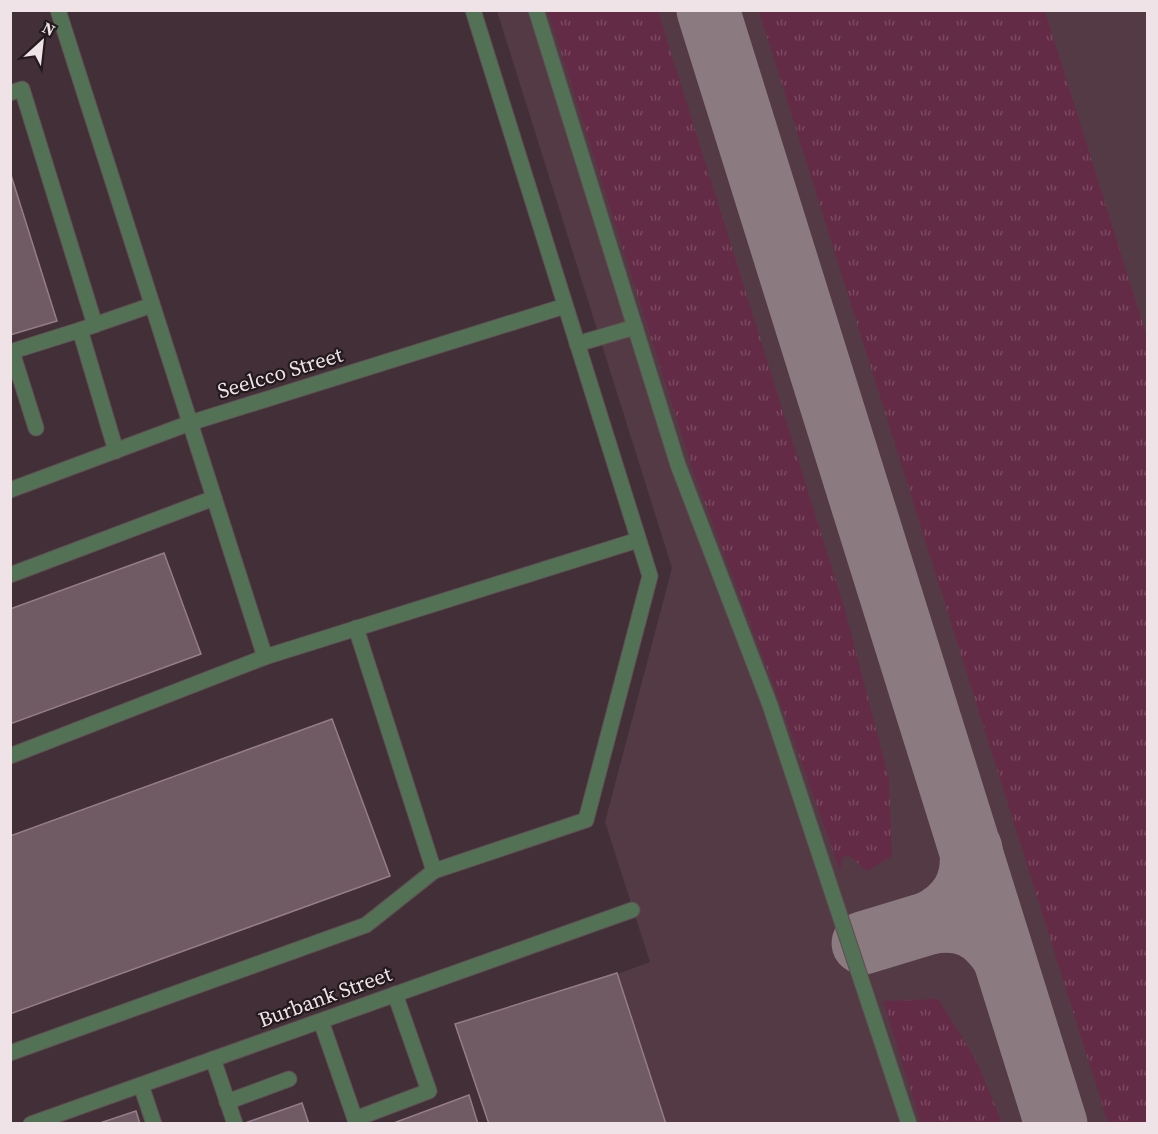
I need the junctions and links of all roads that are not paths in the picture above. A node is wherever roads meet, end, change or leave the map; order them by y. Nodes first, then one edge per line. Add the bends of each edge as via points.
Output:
1 (58, 10) edge
2 (472, 10) edge
3 (536, 10) edge
4 (10, 93) edge
5 (152, 305) junction
6 (565, 306) junction
7 (95, 325) junction
8 (635, 327) junction
9 (80, 330) junction
10 (578, 344) junction
11 (11, 352) edge
12 (190, 423) junction
13 (36, 428) dead end
14 (116, 451) junction
15 (10, 490) edge
16 (214, 498) junction
17 (638, 540) junction
18 (10, 575) edge
19 (356, 628) junction
20 (265, 657) junction
21 (10, 756) edge
22 (434, 871) junction
23 (632, 910) dead end
24 (395, 994) junction
25 (321, 1021) junction
26 (10, 1053) edge
27 (213, 1059) junction
28 (289, 1079) dead end
29 (141, 1085) junction
30 (227, 1102) junction
31 (31, 1124) edge
32 (154, 1124) edge
33 (235, 1124) edge
34 (909, 1124) edge

1 - 5 street
2 - 6 street
3 - 8 street
4 - 7 street via 22,89
5 - 7 street
5 - 12 street
6 - 10 street
6 - 12 street, Seelcco Street
7 - 9 street
8 - 10 street
8 - 34 street via 678,465 770,705
9 - 11 street
9 - 14 street
10 - 17 street
11 - 13 street
12 - 14 street, Seelcco Street
12 - 16 street
14 - 15 street, Seelcco Street
16 - 18 street
16 - 20 street
17 - 19 street
17 - 22 street via 650,576 586,820
19 - 20 street
19 - 22 street
20 - 21 street
22 - 26 street via 366,925
23 - 24 street, Burbank Street
24 - 25 street, Burbank Street
24 - 25 street via 429,1091 355,1119
25 - 27 street, Burbank Street
27 - 29 street, Burbank Street
27 - 30 street
28 - 30 street
29 - 31 street, Burbank Street
29 - 32 street
30 - 33 street

